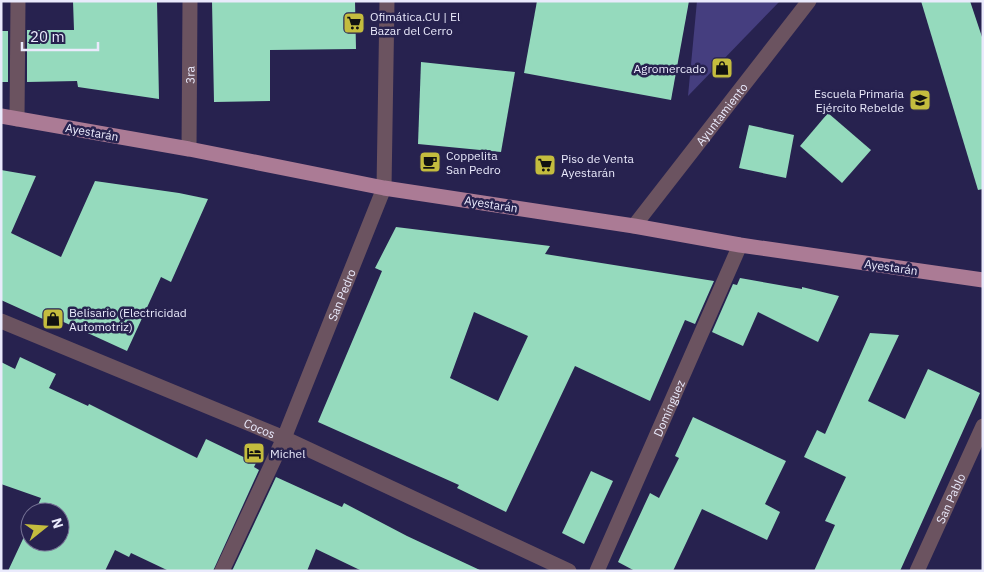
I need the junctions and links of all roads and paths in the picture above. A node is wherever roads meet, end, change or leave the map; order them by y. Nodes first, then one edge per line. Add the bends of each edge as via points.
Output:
1 (18, 1) edge
2 (190, 1) edge
3 (387, 1) edge
4 (809, 1) edge
5 (1, 116) edge
6 (17, 119) junction
7 (189, 149) junction
8 (384, 188) junction
9 (634, 226) junction
10 (740, 245) junction
11 (983, 280) edge
12 (1, 321) edge
13 (983, 426) edge
14 (284, 438) junction
15 (222, 571) edge
16 (569, 571) edge
17 (597, 571) edge
18 (917, 571) edge

1 - 6 street
2 - 7 street, 3ra
3 - 8 street, San Pedro
4 - 9 street, Ayuntamiento
5 - 6 main road, Ayestarán
6 - 7 main road, Ayestarán
7 - 8 main road, Ayestarán
8 - 9 main road, Ayestarán
8 - 14 street, San Pedro
9 - 10 main road, Ayestarán
10 - 11 main road, Ayestarán
10 - 17 street, Domínguez
12 - 14 street, Cocos
13 - 18 street, San Pablo
14 - 15 street, San Pedro
14 - 16 street, Cocos

